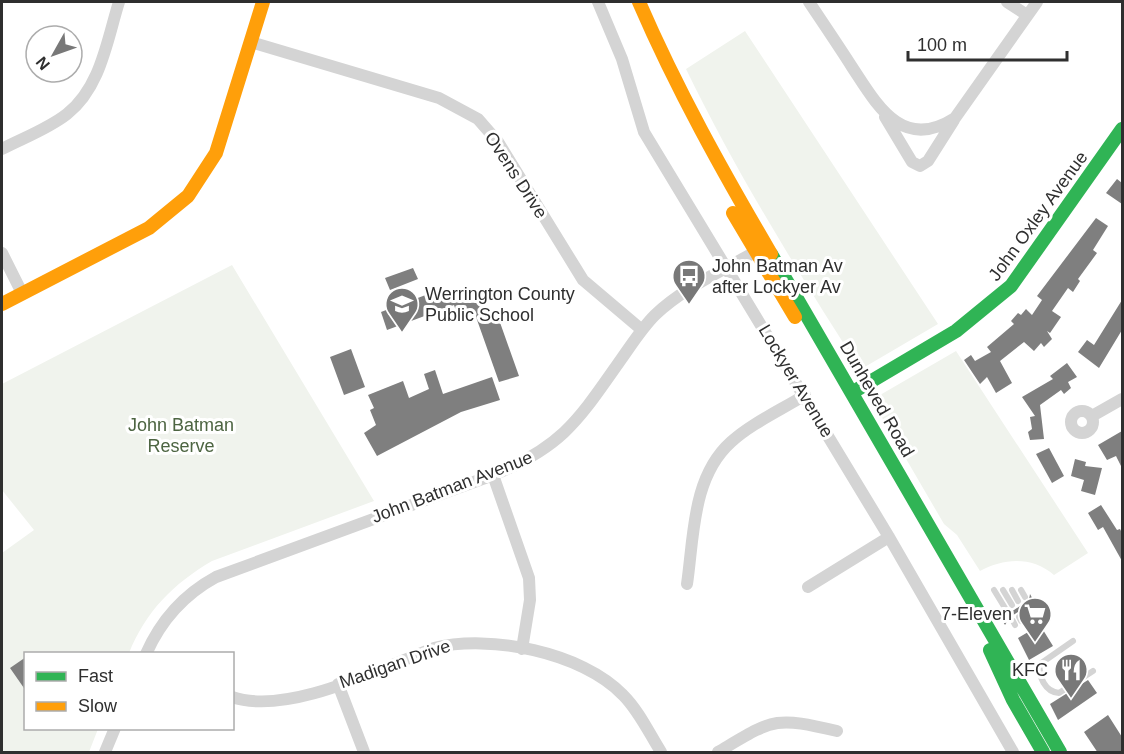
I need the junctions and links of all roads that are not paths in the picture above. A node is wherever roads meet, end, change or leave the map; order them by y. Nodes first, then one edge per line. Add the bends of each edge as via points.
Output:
1 (119, 2) edge
2 (262, 2) edge
3 (598, 2) edge
4 (639, 2) edge
5 (809, 2) edge
6 (1007, 2) edge
7 (1036, 2) edge
8 (1027, 15) junction
9 (250, 42) junction
10 (665, 62) junction
11 (880, 109) junction
12 (955, 118) junction
13 (1120, 137) edge
14 (2, 149) edge
15 (751, 221) junction
16 (755, 252) junction
17 (2, 253) edge
18 (778, 266) junction
19 (728, 267) junction
20 (22, 293) junction
21 (2, 304) edge
22 (642, 330) junction
23 (835, 383) junction
24 (853, 392) junction
25 (805, 395) junction
26 (1122, 399) edge
27 (852, 412) junction
28 (1092, 417) dead end
29 (493, 475) junction
30 (889, 537) junction
31 (687, 584) dead end
32 (808, 586) dead end
33 (994, 590) dead end
34 (1003, 590) dead end
35 (1012, 590) dead end
36 (1021, 590) dead end
37 (1025, 597) dead end
38 (1018, 601) dead end
39 (1073, 641) dead end
40 (522, 649) junction
41 (147, 652) edge
42 (1093, 671) dead end
43 (338, 684) junction
44 (234, 697) edge
45 (1029, 729) junction
46 (115, 730) edge
47 (837, 731) dead end
48 (1050, 736) junction
49 (105, 753) edge
50 (364, 753) edge
51 (661, 753) edge
52 (718, 753) edge
53 (1013, 753) edge
54 (1045, 753) edge
55 (1060, 753) edge

1 - 14 street via 98,71 83,98 56,121
2 - 9 main road
3 - 19 street, Lockyer Avenue via 622,59 644,132
4 - 10 main road, Dunheved Road
5 - 11 street
6 - 8 street
7 - 8 street
8 - 12 street
9 - 20 main road via 216,153 188,196 149,228
9 - 22 street, Ovens Drive via 439,98 478,119 498,142 583,280
10 - 15 main road, Dunheved Road
10 - 16 main road, Dunheved Road via 670,84 693,135
11 - 12 street via 896,123 911,129 935,128
11 - 12 street via 912,162 920,166 928,161
13 - 24 main road, John Oxley Avenue via 998,299 970,323
15 - 16 main road
15 - 18 main road, Dunheved Road
16 - 18 main road
16 - 19 street, John Batman Avenue
16 - 23 main road, Dunheved Road
17 - 20 street
18 - 24 main road, Dunheved Road
19 - 22 street, John Batman Avenue via 668,303
19 - 25 street, Lockyer Avenue
20 - 21 main road
22 - 29 street, John Batman Avenue via 571,428 539,453
23 - 24 main road
23 - 27 main road, Dunheved Road
24 - 27 main road
24 - 48 main road, Dunheved Road
25 - 30 street, Lockyer Avenue
25 - 31 street via 739,436 713,464 698,503
26 - 28 street
27 - 45 main road, Dunheved Road via 974,618
29 - 40 street via 529,578 530,600
29 - 41 street, John Batman Avenue via 216,577 172,610
30 - 32 street
30 - 53 street, Lockyer Avenue
33 - 34 lane via 1008,606
35 - 38 lane
36 - 37 lane
39 - 42 lane via 1040,664 1040,675 1047,688 1059,693
40 - 43 street, Madigan Drive via 481,642 455,643
40 - 51 street, Madigan Drive via 579,664 610,683 634,708
43 - 44 street, Madigan Drive via 280,702
43 - 50 street
45 - 48 main road
45 - 54 main road, Dunheved Road
46 - 49 street
47 - 52 street via 778,721
48 - 54 main road
48 - 55 main road, Dunheved Road

